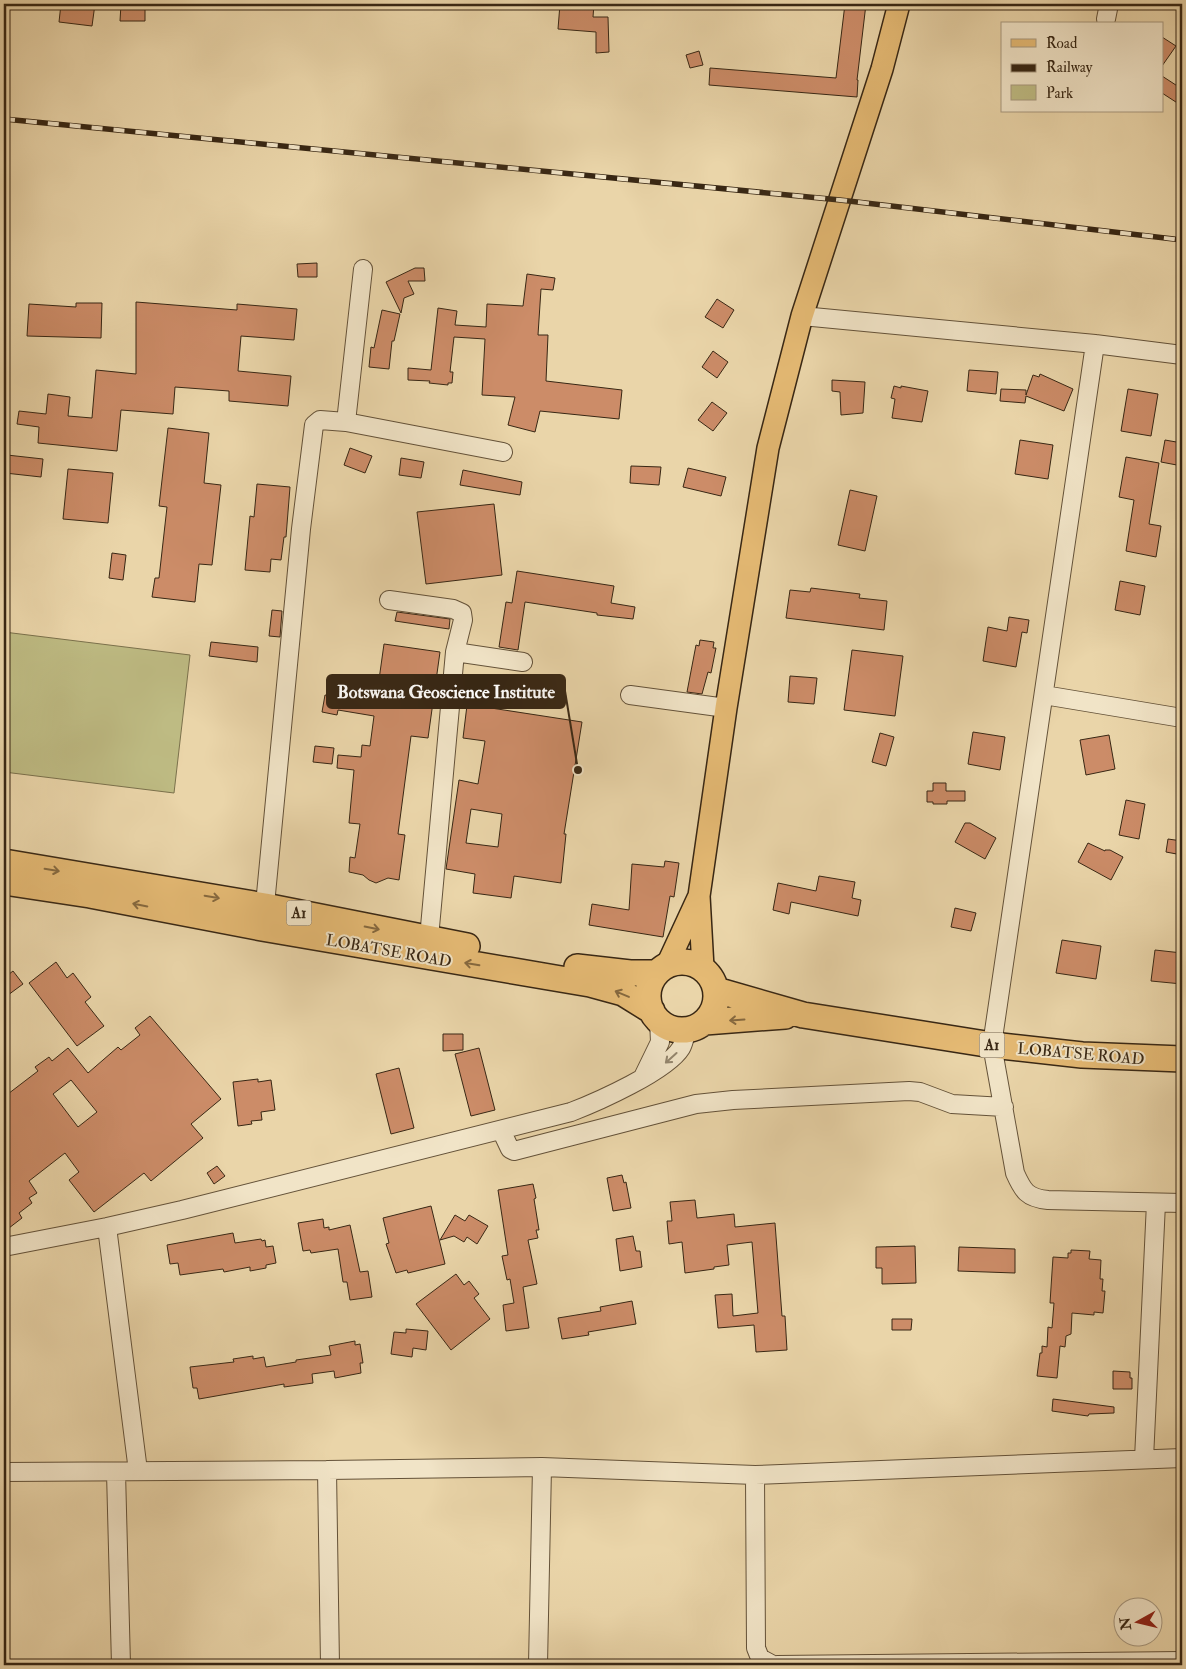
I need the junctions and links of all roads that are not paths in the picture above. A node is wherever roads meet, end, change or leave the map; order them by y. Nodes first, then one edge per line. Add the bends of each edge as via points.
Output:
1 (899, 4) edge
2 (364, 269) dead end
3 (802, 316) junction
4 (1095, 344) junction
5 (1182, 355) edge
6 (346, 422) junction
7 (503, 452) dead end
8 (389, 600) dead end
9 (455, 652) junction
10 (523, 662) dead end
11 (1044, 694) junction
12 (630, 695) dead end
13 (726, 708) junction
14 (1182, 718) edge
15 (4, 862) edge
16 (4, 882) edge
17 (699, 896) junction
18 (264, 917) junction
19 (428, 948) junction
20 (704, 968) junction
21 (662, 969) junction
22 (716, 990) junction
23 (655, 1015) junction
24 (803, 1015) junction
25 (696, 1026) junction
26 (992, 1045) junction
27 (1182, 1059) edge
28 (643, 1076) junction
29 (1004, 1108) junction
30 (501, 1130) junction
31 (1156, 1203) junction
32 (1182, 1204) edge
33 (107, 1227) junction
34 (4, 1247) edge
35 (1144, 1458) junction
36 (1182, 1458) edge
37 (542, 1467) junction
38 (327, 1470) junction
39 (138, 1471) junction
40 (4, 1472) edge
41 (116, 1472) junction
42 (755, 1475) junction
43 (1182, 1661) edge
44 (121, 1665) edge
45 (330, 1665) edge
46 (538, 1665) edge
47 (773, 1665) edge
48 (777, 1665) edge

1 - 3 main road via 882,69
2 - 6 street
3 - 4 street
3 - 13 main road via 768,448
4 - 5 street
4 - 11 street
6 - 7 street
6 - 18 street via 320,420 313,430
8 - 9 street via 462,613
9 - 10 street
9 - 19 street
11 - 14 street
11 - 26 street
12 - 13 street
13 - 17 main road
15 -> 18 highway, LOBATSE ROAD / A1
18 -> 16 highway, LOBATSE ROAD / A1
17 - 20 main road
17 - 21 main road
18 - 19 highway, LOBATSE ROAD / A1
19 - 21 highway, LOBATSE ROAD / A1 via 594,970 630,973
23 -> 19 highway, LOBATSE ROAD / A1 via 623,993
20 - 21 highway, LOBATSE ROAD / A1 via 692,962 679,961
20 - 22 highway
21 - 23 highway via 650,984 648,998
22 - 24 highway, LOBATSE ROAD / A1
22 - 25 highway via 712,1013
23 - 25 highway, LOBATSE ROAD / A1 via 672,1028
23 - 28 street via 660,1042
24 -> 25 highway, LOBATSE ROAD / A1
24 - 26 highway, LOBATSE ROAD / A1
25 -> 28 street via 674,1056
26 - 27 highway, LOBATSE ROAD / A1 via 1082,1055
26 - 29 street
28 - 30 street via 571,1112
29 - 30 street via 952,1104 909,1091 715,1101 514,1151
29 - 31 street via 1015,1172 1030,1196 1048,1200
30 - 33 street
31 - 32 street
31 - 35 street
33 - 34 street
33 - 39 street
35 - 36 street
35 - 42 street
37 - 38 street
37 - 42 street
37 - 46 street
38 - 39 street
38 - 45 street
39 - 41 street
40 - 41 street
41 - 44 street
42 - 47 street via 756,1648 760,1658
43 - 48 street

